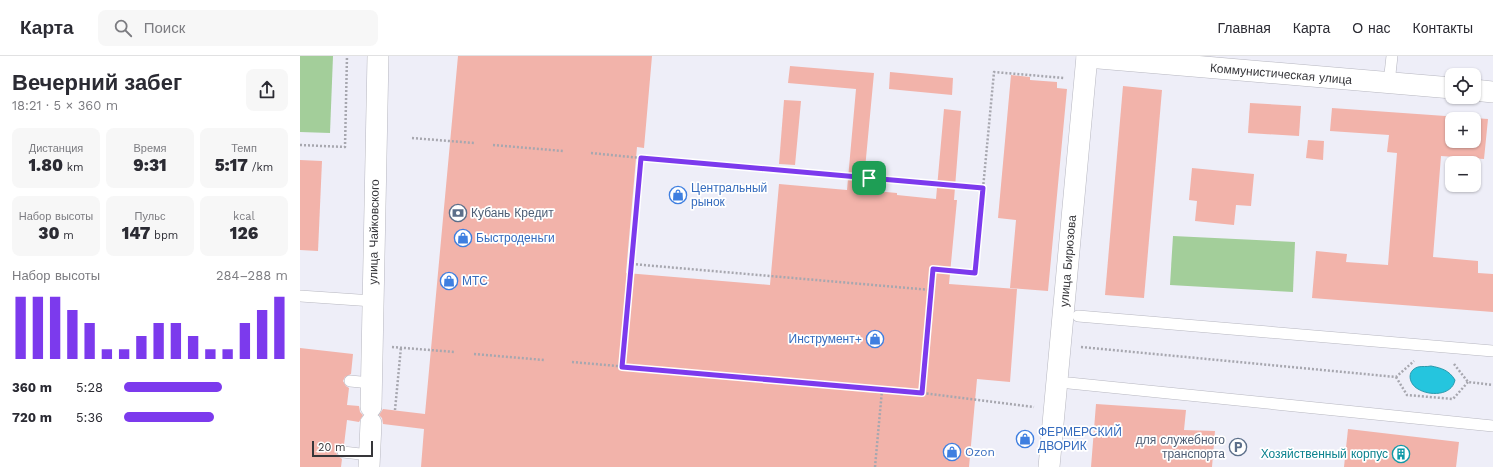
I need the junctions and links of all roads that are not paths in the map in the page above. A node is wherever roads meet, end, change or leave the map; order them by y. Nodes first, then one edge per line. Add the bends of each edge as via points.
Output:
1 (378, 56) edge
2 (1087, 56) edge
3 (1392, 56) edge
4 (1190, 61) edge
5 (1389, 83) junction
6 (1445, 87) edge
7 (1481, 91) edge
8 (1493, 92) edge
9 (300, 296) edge
10 (373, 301) junction
11 (1078, 316) dead end
12 (1493, 351) edge
13 (350, 381) dead end
14 (371, 383) junction
15 (1069, 383) dead end
16 (1493, 426) edge
17 (343, 452) dead end
18 (369, 461) edge
19 (1049, 467) edge

1 - 10 street, улица Чайковского
2 - 4 street, Коммунистическая улица
2 - 19 street, улица Бирюзова
3 - 5 lane
4 - 5 street, Коммунистическая улица
5 - 6 street, Коммунистическая улица
7 - 8 street
9 - 10 lane
10 - 14 street, улица Чайковского
11 - 12 lane
13 - 14 lane
14 - 18 street, улица Чайковского
15 - 16 lane
17 - 18 lane

